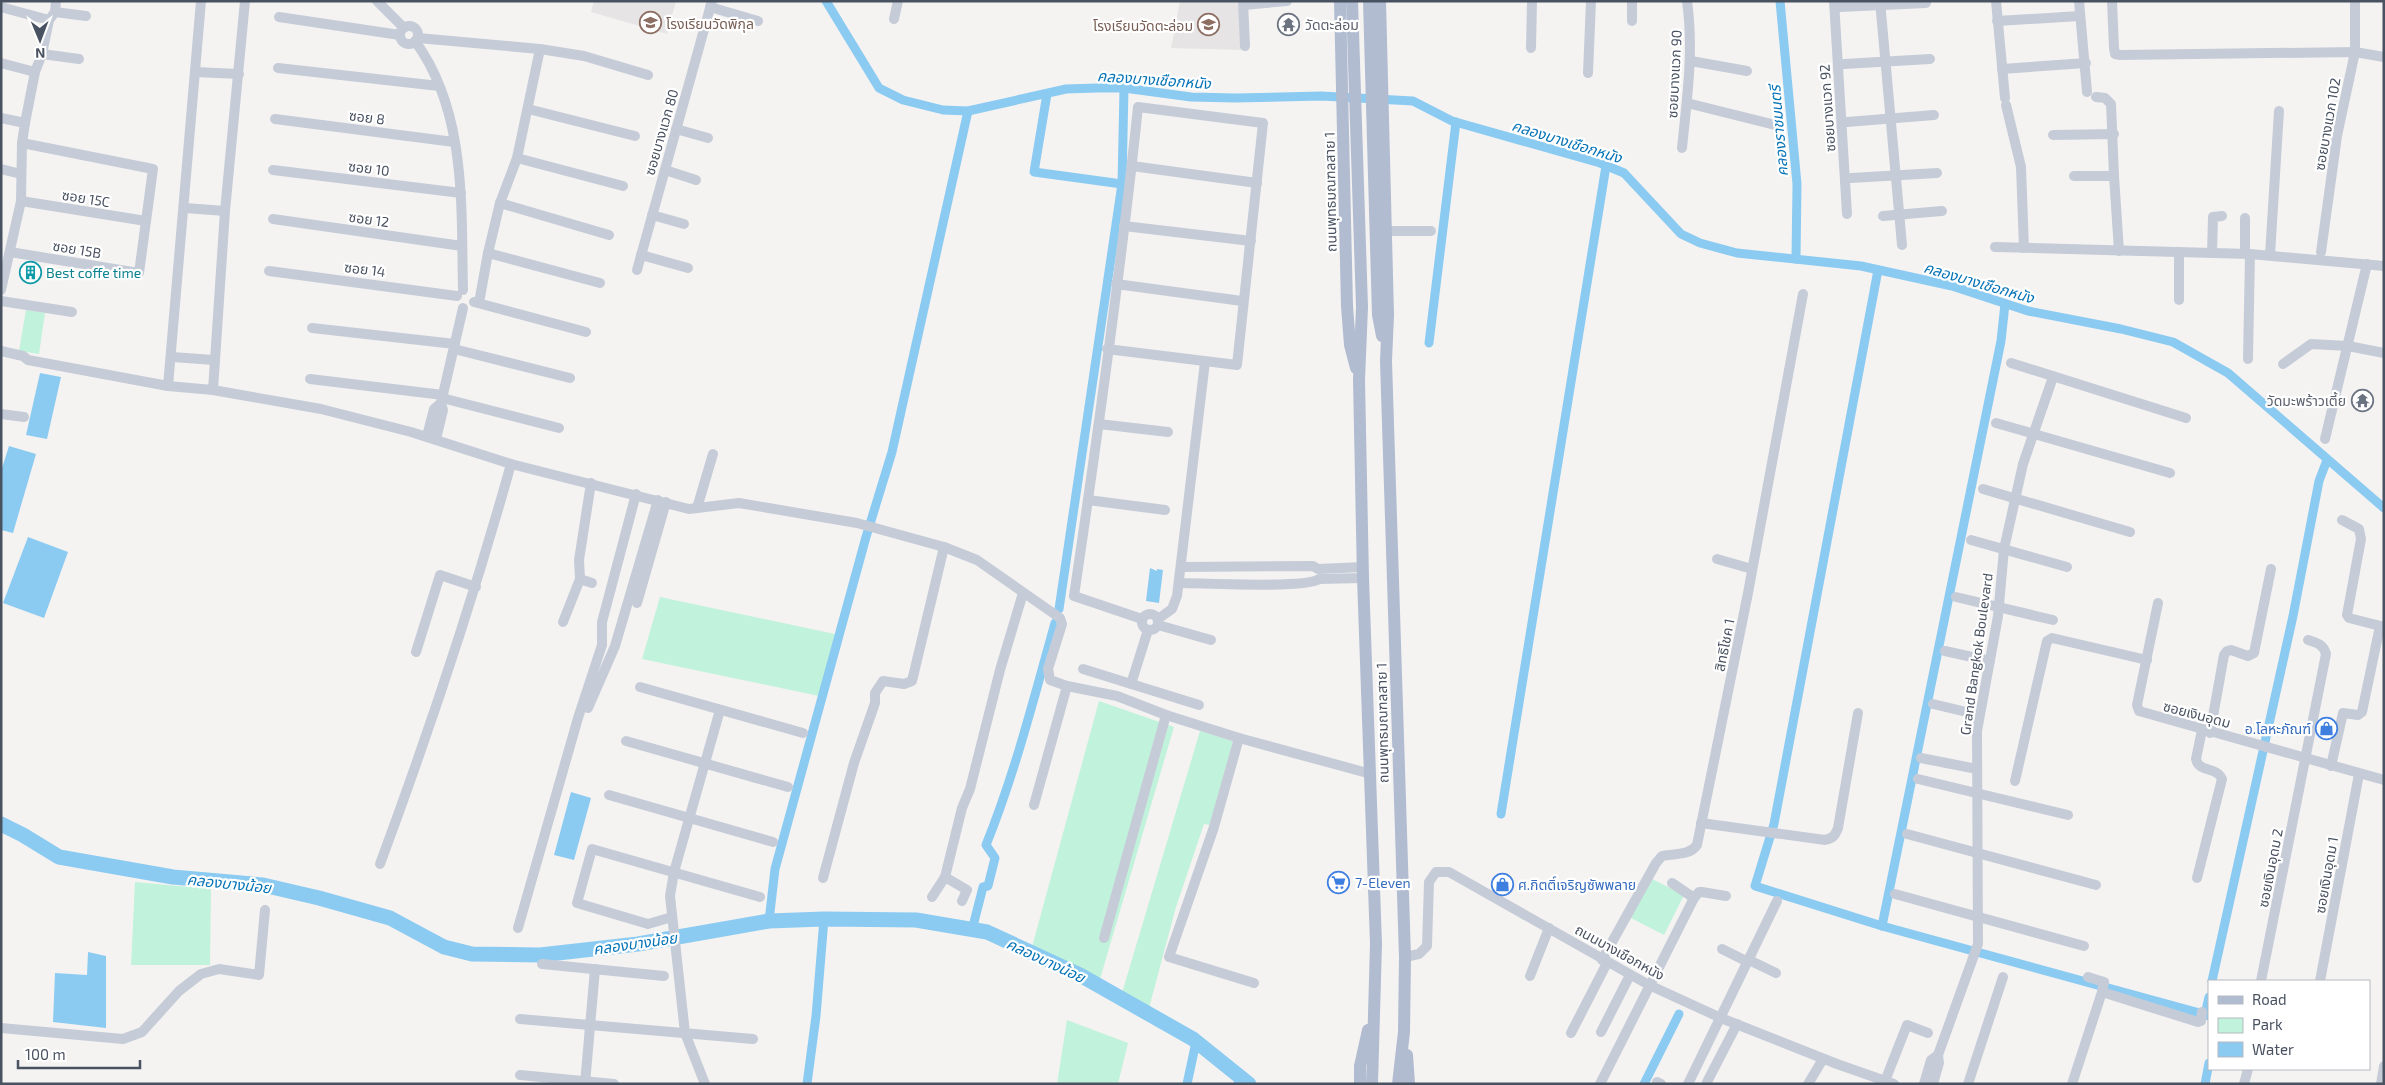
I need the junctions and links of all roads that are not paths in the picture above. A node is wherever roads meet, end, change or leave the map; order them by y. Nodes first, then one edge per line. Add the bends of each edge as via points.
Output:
1 (56, 1) edge
2 (201, 1) edge
3 (245, 1) edge
4 (377, 1) edge
5 (898, 1) edge
6 (1287, 1) edge
7 (1340, 1) edge
8 (1352, 1) edge
9 (1369, 1) edge
10 (1380, 1) edge
11 (1532, 1) edge
12 (1591, 1) edge
13 (1632, 1) edge
14 (1687, 1) edge
15 (1996, 1) edge
16 (2078, 1) edge
17 (2112, 1) edge
18 (2355, 1) edge
19 (1243, 3) edge
20 (1880, 3) edge
21 (1926, 3) dead end
22 (711, 4) edge
23 (1837, 4) edge
24 (1, 7) edge
25 (52, 16) junction
26 (86, 16) dead end
27 (2080, 16) junction
28 (279, 17) dead end
29 (894, 19) dead end
30 (758, 21) dead end
31 (1997, 21) junction
32 (1632, 22) dead end
33 (402, 31) junction
34 (416, 39) junction
35 (1245, 46) dead end
36 (1531, 48) dead end
37 (540, 49) junction
38 (2355, 52) junction
39 (42, 54) junction
40 (2384, 56) edge
41 (79, 59) dead end
42 (1930, 59) dead end
43 (1691, 60) junction
44 (1885, 62) junction
45 (1, 63) edge
46 (2086, 63) junction
47 (1844, 64) dead end
48 (278, 68) dead end
49 (2002, 70) junction
50 (35, 72) junction
51 (195, 72) junction
52 (1747, 72) dead end
53 (1588, 73) dead end
54 (239, 74) junction
55 (648, 75) dead end
56 (439, 86) junction
57 (1687, 103) junction
58 (528, 109) junction
59 (2279, 111) dead end
60 (1934, 115) dead end
61 (1, 118) edge
62 (275, 118) dead end
63 (1890, 118) junction
64 (1847, 122) dead end
65 (25, 123) junction
66 (1779, 126) dead end
67 (676, 129) junction
68 (2114, 134) junction
69 (2053, 135) dead end
70 (635, 136) dead end
71 (708, 138) dead end
72 (454, 142) junction
73 (22, 143) junction
74 (1682, 148) dead end
75 (516, 158) junction
76 (1132, 166) junction
77 (1, 169) edge
78 (273, 170) dead end
79 (665, 170) junction
80 (1938, 173) dead end
81 (22, 174) junction
82 (1895, 174) junction
83 (2074, 176) dead end
84 (2114, 176) junction
85 (1851, 178) dead end
86 (696, 180) dead end
87 (1257, 183) junction
88 (623, 186) dead end
89 (461, 193) junction
90 (21, 201) junction
91 (500, 204) junction
92 (185, 208) junction
93 (225, 210) junction
94 (1942, 211) dead end
95 (1847, 214) dead end
96 (652, 215) junction
97 (1899, 215) junction
98 (1883, 216) dead end
99 (2222, 216) dead end
100 (2244, 218) dead end
101 (273, 219) dead end
102 (146, 221) junction
103 (684, 224) dead end
104 (1124, 226) junction
105 (1386, 231) junction
106 (1431, 231) dead end
107 (609, 235) dead end
108 (1251, 241) junction
109 (1902, 245) dead end
110 (462, 246) junction
111 (1994, 247) dead end
112 (2024, 248) junction
113 (2118, 251) junction
114 (10, 252) junction
115 (2179, 252) junction
116 (2321, 252) dead end
117 (488, 253) junction
118 (2212, 253) junction
119 (2247, 254) junction
120 (641, 255) junction
121 (2270, 255) junction
122 (2367, 264) junction
123 (2384, 266) edge
124 (688, 268) dead end
125 (269, 270) dead end
126 (637, 270) dead end
127 (600, 283) dead end
128 (1116, 284) junction
129 (1, 290) edge
130 (460, 293) junction
131 (1803, 294) dead end
132 (2179, 300) dead end
133 (1, 301) edge
134 (1242, 301) junction
135 (476, 302) junction
136 (463, 308) junction
137 (72, 312) dead end
138 (312, 328) dead end
139 (586, 332) dead end
140 (454, 346) junction
141 (2348, 346) junction
142 (1107, 349) junction
143 (1, 351) edge
144 (2384, 353) edge
145 (1, 357) edge
146 (172, 357) junction
147 (2248, 359) dead end
148 (28, 360) junction
149 (214, 360) junction
150 (1386, 361) junction
151 (1205, 362) junction
152 (2011, 363) dead end
153 (2283, 364) dead end
154 (2053, 377) junction
155 (570, 378) dead end
156 (310, 379) dead end
157 (1359, 380) junction
158 (168, 386) junction
159 (213, 390) junction
160 (442, 399) junction
161 (1, 414) edge
162 (24, 417) dead end
163 (2186, 418) dead end
164 (1996, 423) dead end
165 (1098, 424) junction
166 (559, 428) dead end
167 (1168, 432) dead end
168 (2034, 434) junction
169 (431, 438) junction
170 (2325, 439) dead end
171 (713, 454) dead end
172 (511, 464) junction
173 (2170, 473) dead end
174 (591, 483) junction
175 (1983, 488) dead end
176 (636, 494) junction
177 (2016, 498) junction
178 (1088, 500) junction
179 (662, 501) junction
180 (697, 508) junction
181 (1165, 510) dead end
182 (2342, 520) dead end
183 (2130, 532) dead end
184 (1971, 540) dead end
185 (944, 547) junction
186 (2004, 549) junction
187 (1717, 559) dead end
188 (1181, 567) junction
189 (2067, 567) dead end
190 (1289, 568) junction
191 (1752, 569) junction
192 (2271, 569) dead end
193 (1363, 572) junction
194 (580, 578) junction
195 (592, 583) dead end
196 (1179, 583) junction
197 (1290, 584) junction
198 (476, 587) junction
199 (1023, 593) junction
200 (1956, 597) dead end
201 (2158, 603) dead end
202 (636, 604) dead end
203 (1999, 607) junction
204 (1142, 619) junction
205 (2053, 620) dead end
206 (563, 622) dead end
207 (1158, 622) junction
208 (2382, 626) edge
209 (1148, 630) junction
210 (1211, 640) dead end
211 (2308, 640) dead end
212 (1945, 651) dead end
213 (416, 652) dead end
214 (2147, 660) junction
215 (1990, 661) junction
216 (1083, 669) dead end
217 (1131, 684) junction
218 (1067, 686) junction
219 (640, 687) dead end
220 (1933, 704) dead end
221 (1199, 706) dead end
222 (720, 710) junction
223 (1858, 713) dead end
224 (1166, 715) junction
225 (1980, 715) junction
226 (2206, 731) junction
227 (803, 733) dead end
228 (1239, 738) junction
229 (626, 741) dead end
230 (574, 754) dead end
231 (1921, 758) dead end
232 (2304, 759) junction
233 (706, 764) junction
234 (2331, 766) junction
235 (1977, 769) junction
236 (1370, 774) junction
237 (2359, 774) junction
238 (1918, 779) dead end
239 (2384, 780) edge
240 (2015, 781) dead end
241 (788, 787) dead end
242 (1977, 793) junction
243 (610, 795) dead end
244 (1034, 805) dead end
245 (2068, 816) dead end
246 (690, 818) junction
247 (1701, 823) junction
248 (1907, 834) dead end
249 (773, 842) dead end
250 (1978, 853) junction
251 (380, 864) dead end
252 (674, 872) junction
253 (945, 877) junction
254 (823, 878) dead end
255 (2197, 878) dead end
256 (1672, 883) dead end
257 (2096, 885) dead end
258 (1896, 894) dead end
259 (1726, 896) dead end
260 (760, 897) dead end
261 (932, 897) dead end
262 (1694, 898) junction
263 (962, 901) dead end
264 (1777, 901) dead end
265 (265, 910) dead end
266 (672, 916) junction
267 (1978, 917) junction
268 (518, 928) dead end
269 (1549, 928) junction
270 (1104, 938) dead end
271 (2084, 946) dead end
272 (1722, 949) dead end
273 (1406, 957) junction
274 (1749, 961) junction
275 (1604, 962) junction
276 (542, 964) dead end
277 (595, 969) junction
278 (1776, 973) dead end
279 (1630, 975) junction
280 (664, 976) dead end
281 (1530, 976) dead end
282 (2003, 977) dead end
283 (2088, 977) dead end
284 (2261, 980) edge
285 (2320, 980) edge
286 (1254, 983) dead end
287 (1649, 985) junction
288 (2103, 989) junction
289 (1375, 1008) junction
290 (2202, 1017) dead end
291 (1721, 1018) junction
292 (520, 1019) dead end
293 (1737, 1024) junction
294 (590, 1025) junction
295 (1, 1028) edge
296 (1404, 1032) junction
297 (1601, 1032) dead end
298 (684, 1033) junction
299 (1571, 1033) dead end
300 (1928, 1033) dead end
301 (753, 1039) dead end
302 (1938, 1055) junction
303 (1823, 1059) junction
304 (2384, 1066) edge
305 (2248, 1070) edge
306 (520, 1076) dead end
307 (585, 1082) edge
308 (1707, 1082) dead end
309 (1890, 1082) edge
310 (614, 1084) edge
311 (705, 1084) edge
312 (1360, 1084) edge
313 (1372, 1084) edge
314 (1398, 1084) edge
315 (1409, 1084) edge
316 (1600, 1084) edge
317 (1688, 1084) edge
318 (1808, 1084) edge
319 (1924, 1084) edge
320 (1934, 1084) edge
321 (1968, 1084) edge
322 (2072, 1084) edge
323 (2244, 1084) edge
324 (2381, 1084) edge

1 - 25 street
2 - 51 street
3 - 54 street
4 - 33 street
5 - 29 street
6 - 19 street
7 - 157 main road, ถนนพุทธมณฑลสาย 1 via 1348,313 1350,345
8 - 157 main road, ถนนพุทธมณฑลสาย 1 via 1362,307
9 - 150 main road, ถนนพุทธมณฑลสาย 1 via 1378,315
10 - 105 main road, ถนนพุทธมณฑลสาย 1
11 - 36 street
12 - 53 street
13 - 32 street
14 - 43 street, ซอยบางแวก 90 via 1692,37
15 - 31 street
16 - 27 street
17 - 38 street via 2115,54
18 - 38 street, ซอยบางแวก 102
19 - 35 street
20 - 21 street
20 - 23 street
20 - 44 street
22 - 30 street
22 - 67 street, ซอยบางแวก 80
23 - 95 street, ซอยบางแวก 92
24 - 25 street
25 - 26 street
25 - 39 street
27 - 31 street
27 - 46 street
28 - 33 street
31 - 49 street
33 - 34 street via 409,26 414,28
34 - 37 street
34 - 56 street
37 - 55 street via 584,56
37 - 58 street
38 - 40 street
38 - 116 street, ซอยบางแวก 102 via 2337,136
39 - 41 street
39 - 50 street
42 - 44 street
43 - 52 street
43 - 57 street, ซอยบางแวก 90
44 - 47 street
44 - 63 street
45 - 50 street
46 - 49 street
46 - 68 street via 2091,94 2109,100
48 - 56 street
49 - 112 street via 2021,167
50 - 65 street
51 - 54 street
51 - 92 street
54 - 93 street
56 - 72 street
57 - 66 street
57 - 74 street, ซอยบางแวก 90
58 - 70 street
58 - 75 street
59 - 121 street
60 - 63 street
61 - 65 street
62 - 72 street, ซอย 8
63 - 64 street
63 - 82 street
65 - 73 street
67 - 71 street
67 - 79 street, ซอยบางแวก 80
68 - 69 street
68 - 84 street
72 - 89 street
73 - 81 street
73 - 102 street via 153,169
75 - 88 street
75 - 91 street
76 - 87 street
76 - 87 street via 1138,107 1263,123
76 - 104 street
77 - 81 street
78 - 89 street, ซอย 10
79 - 86 street
79 - 96 street, ซอยบางแวก 80
80 - 82 street
81 - 90 street
82 - 85 street
82 - 97 street
83 - 84 street
84 - 113 street
87 - 108 street
89 - 110 street
90 - 102 street, ซอย 15C
90 - 114 street
91 - 107 street
91 - 117 street
92 - 93 street
92 - 146 street
93 - 149 street
94 - 97 street
96 - 103 street
96 - 120 street, ซอยบางแวก 80
97 - 98 street
97 - 109 street
99 - 118 street via 2213,217
100 - 119 street
101 - 110 street, ซอย 12
102 - 114 street, ซอย 15B via 139,273
104 - 108 street
104 - 128 street
105 - 106 street
105 - 150 main road, ถนนพุทธมณฑลสาย 1
108 - 134 street
110 - 130 street
111 - 112 street
112 - 113 street
113 - 115 street
114 - 129 street
115 - 118 street
115 - 132 street
117 - 127 street
117 - 135 street
118 - 119 street
119 - 121 street
119 - 147 street
120 - 124 street
120 - 126 street, ซอยบางแวก 80
121 - 122 street
122 - 123 street
122 - 141 street
125 - 130 street, ซอย 14
128 - 134 street
128 - 142 street
130 - 135 street via 469,290
130 - 136 street via 457,302
131 - 191 street, สิทธิโชค 1
133 - 137 street
134 - 151 street via 1237,365
135 - 136 street
135 - 139 street
136 - 140 street
138 - 140 street
140 - 155 street
140 - 160 street
141 - 144 street
141 - 153 street via 2311,344
141 - 170 street
142 - 151 street
142 - 165 street
143 - 148 street
145 - 148 street via 22,362
146 - 149 street
146 - 158 street
148 - 158 street
149 - 159 street
150 - 273 main road, ถนนพุทธมณฑลสาย 1
151 - 188 street
152 - 154 street
154 - 163 street
154 - 168 street, Grand Bangkok Boulevard
156 - 160 street
157 - 193 main road, ถนนพุทธมณฑลสาย 1
158 - 159 street
159 - 169 street via 321,409
160 - 166 street
160 - 169 street via 443,410
161 - 162 street
164 - 168 street
165 - 167 street
165 - 178 street
168 - 173 street
168 - 177 street, Grand Bangkok Boulevard
169 - 172 street
171 - 180 street
172 - 174 street
172 - 198 street
174 - 176 street
174 - 194 street via 579,560
175 - 177 street
176 - 179 street
176 - 268 street via 602,622 602,645
177 - 183 street
177 - 186 street, Grand Bangkok Boulevard
178 - 181 street
178 - 204 street via 1074,596
179 - 180 street
179 - 202 street
179 - 230 street via 615,646 589,704
180 - 185 street via 746,504 856,523
182 - 208 street via 2359,529 2361,539 2346,614 2349,618
184 - 186 street
185 - 199 street via 977,560
185 - 254 street via 912,681 904,684 882,681 875,693 875,703 854,763
186 - 189 street
186 - 203 street, Grand Bangkok Boulevard
187 - 191 street
188 - 190 street
188 - 196 street
190 - 193 street
190 - 197 street
191 - 247 street, สิทธิโชค 1
192 - 226 street via 2254,653 2248,656 2232,650 2224,655
193 - 197 street via 1318,579 1314,583
193 - 236 main road, ถนนพุทธมณฑลสาย 1
194 - 195 street
194 - 206 street
196 - 197 street
196 - 207 street via 1172,608
198 - 213 street via 440,575
198 - 251 street
199 - 218 street via 1060,618 1062,624 1048,669 1050,680
199 - 253 street
200 - 203 street
201 - 214 street, ซอยเงินอุดม
203 - 205 street
203 - 215 street, Grand Bangkok Boulevard
204 - 207 street via 1150,613
204 - 209 street
207 - 209 street via 1154,629
207 - 210 street
208 - 234 street via 2362,712 2358,715 2343,713
209 - 217 street
211 - 232 street, ซอยเงินอุดม 2 via 2319,644 2326,654
212 - 215 street
214 - 226 street, ซอยเงินอุดม via 2137,705 2140,711
214 - 240 street via 2052,638 2047,641
215 - 225 street, Grand Bangkok Boulevard
216 - 217 street
217 - 221 street
218 - 224 street via 1117,696
218 - 244 street
219 - 222 street
220 - 225 street
222 - 227 street
222 - 233 street
223 - 247 street via 1838,828 1831,839
224 - 228 street
224 - 270 street
225 - 235 street, Grand Bangkok Boulevard
226 - 232 street, ซอยเงินอุดม
226 - 255 street via 2197,764 2216,771 2222,779
228 - 236 street
228 - 286 street via 1214,827 1169,958
229 - 233 street
231 - 235 street
232 - 234 street, ซอยเงินอุดม
232 - 284 street, ซอยเงินอุดม 2
233 - 241 street
233 - 246 street
234 - 237 street, ซอยเงินอุดม
235 - 242 street, Grand Bangkok Boulevard
236 - 289 main road, ถนนพุทธมณฑลสาย 1
237 - 239 street, ซอยเงินอุดม
237 - 285 street, ซอยเงินอุดม 1
238 - 242 street
242 - 245 street
242 - 250 street, Grand Bangkok Boulevard
243 - 246 street
246 - 249 street
246 - 252 street
247 - 275 street, สิทธิโชค 1 via 1693,850 1662,856 1656,863
248 - 250 street
250 - 257 street
250 - 267 street, Grand Bangkok Boulevard
252 - 260 street
252 - 266 street via 670,896
252 - 266 street via 592,849 577,903 648,924
253 - 261 street
253 - 263 street via 967,890
256 - 262 street
258 - 267 street
259 - 262 street via 1699,892
262 - 287 street
264 - 274 street
265 - 295 street via 259,975 219,969 201,974 179,991 142,1032 123,1039
266 - 298 street
267 - 271 street
267 - 302 street, Grand Bangkok Boulevard via 1978,944
269 - 273 street, ถนนบางเชือกหนัง via 1440,870 1431,876 1429,882 1427,946 1419,954
269 - 275 street, ถนนบางเชือกหนัง
269 - 281 street
272 - 274 street
273 - 296 main road, ถนนพุทธมณฑลสาย 1
274 - 278 street
274 - 291 street
275 - 279 street, ถนนบางเชือกหนัง
275 - 299 street
276 - 277 street
277 - 280 street
277 - 294 street
279 - 287 street, ถนนบางเชือกหนัง
279 - 297 street
282 - 321 street
283 - 288 street via 2102,980
287 - 291 street, ถนนบางเชือกหนัง
287 - 316 street
288 - 290 street via 2198,1022
288 - 322 street
289 - 312 main road via 1362,1058
289 - 313 main road, ถนนพุทธมณฑลสาย 1
291 - 293 street, ถนนบางเชือกหนัง
291 - 317 street
292 - 294 street
293 - 303 street, ถนนบางเชือกหนัง
293 - 308 street
294 - 298 street
294 - 307 street
296 - 314 main road, ถนนพุทธมณฑลสาย 1
296 - 315 main road
298 - 301 street
298 - 311 street
300 - 309 street via 1907,1025
302 - 319 street, Grand Bangkok Boulevard via 1931,1060
302 - 320 street, Grand Bangkok Boulevard
303 - 309 street, ถนนบางเชือกหนัง
303 - 318 street
304 - 324 street
305 - 323 street
306 - 307 street
307 - 310 street

